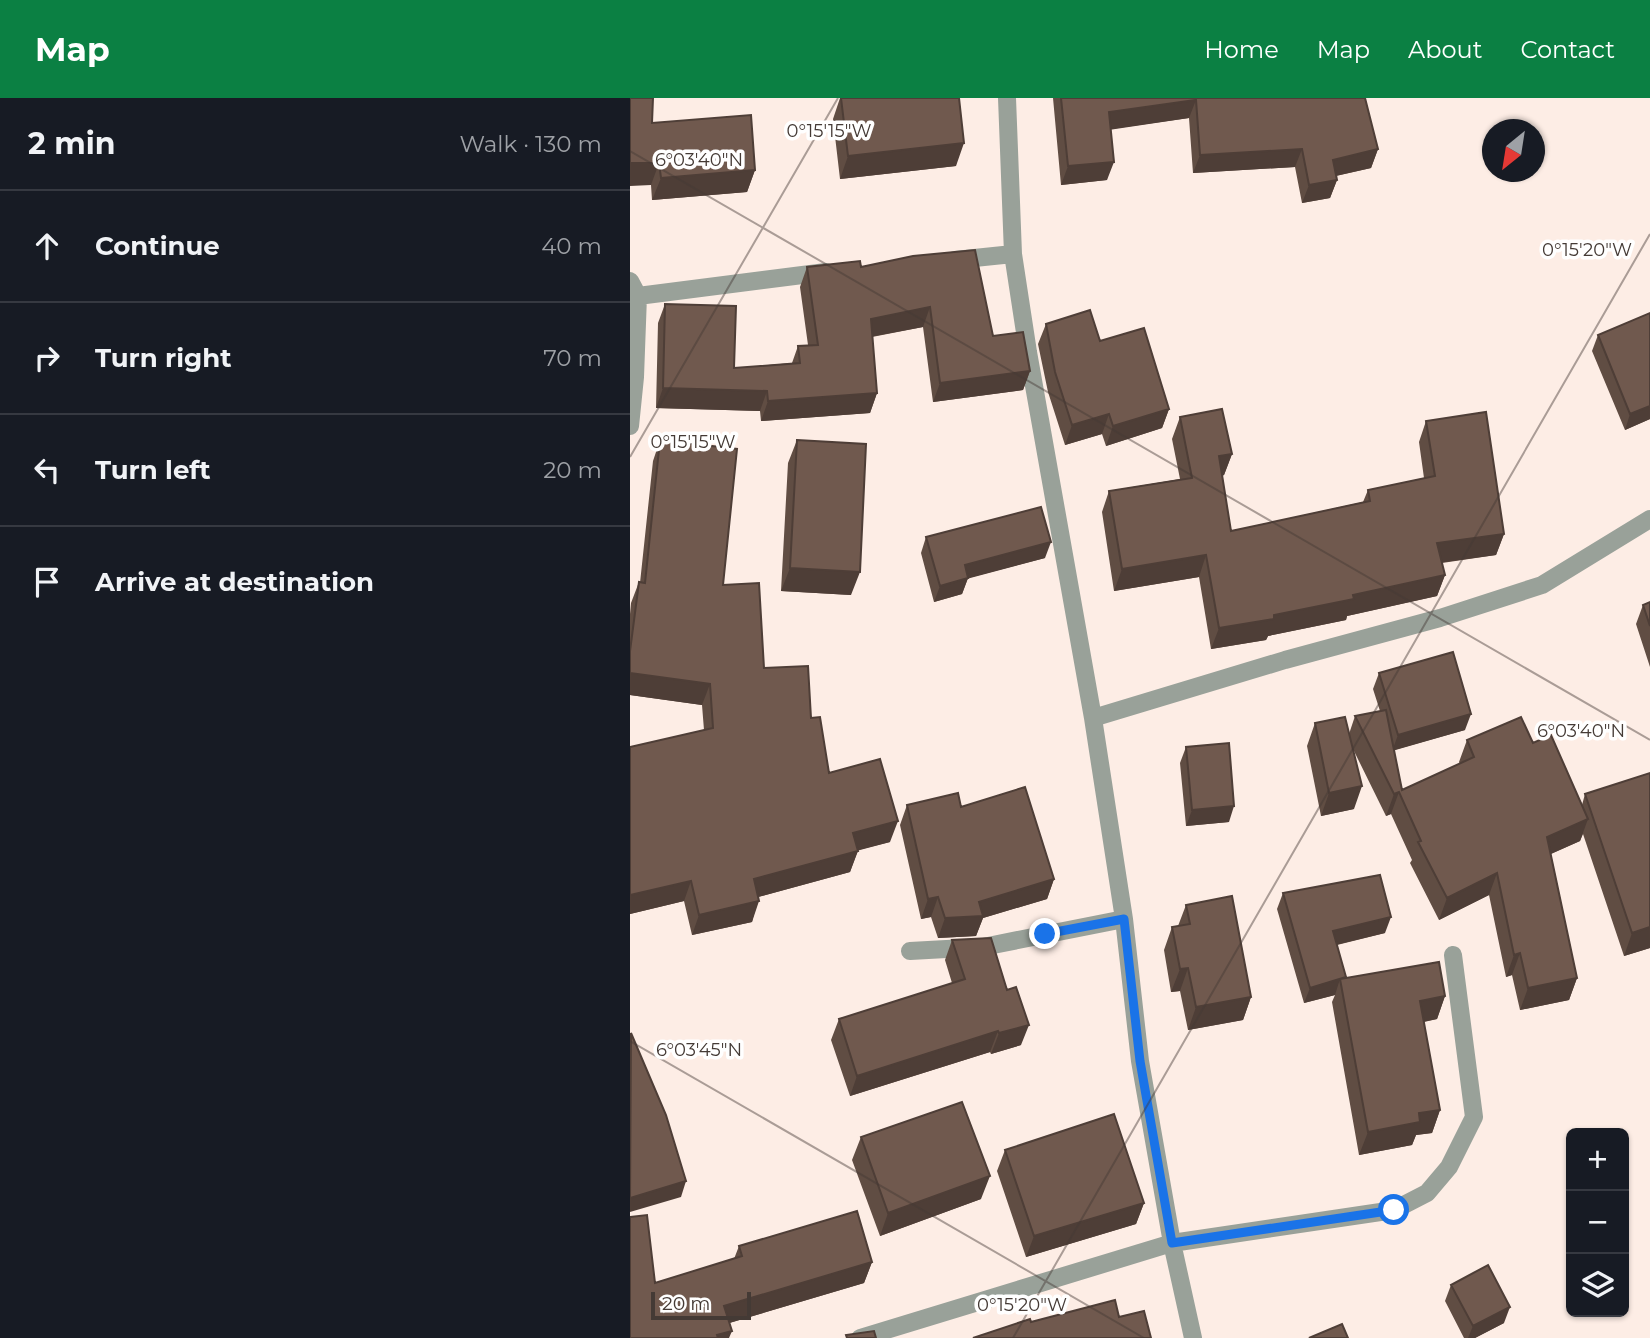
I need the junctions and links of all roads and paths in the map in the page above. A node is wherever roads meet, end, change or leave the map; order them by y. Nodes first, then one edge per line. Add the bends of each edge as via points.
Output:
1 (1007, 98) edge
2 (1013, 254) junction
3 (935, 262) edge
4 (843, 271) edge
5 (634, 289) edge
6 (630, 426) edge
7 (1650, 519) edge
8 (1093, 718) junction
9 (1124, 919) junction
10 (910, 951) dead end
11 (1453, 955) dead end
12 (1172, 1243) junction
13 (860, 1338) edge
14 (1193, 1338) edge

1 - 2 street
2 - 3 street
2 - 8 street
4 - 5 street
5 - 6 street via 635,376
7 - 8 street via 1542,585
8 - 9 street
9 - 10 street via 983,947
9 - 12 street via 1140,1061
11 - 12 street via 1474,1117 1449,1167 1427,1193 1394,1210
12 - 13 street
12 - 14 street

